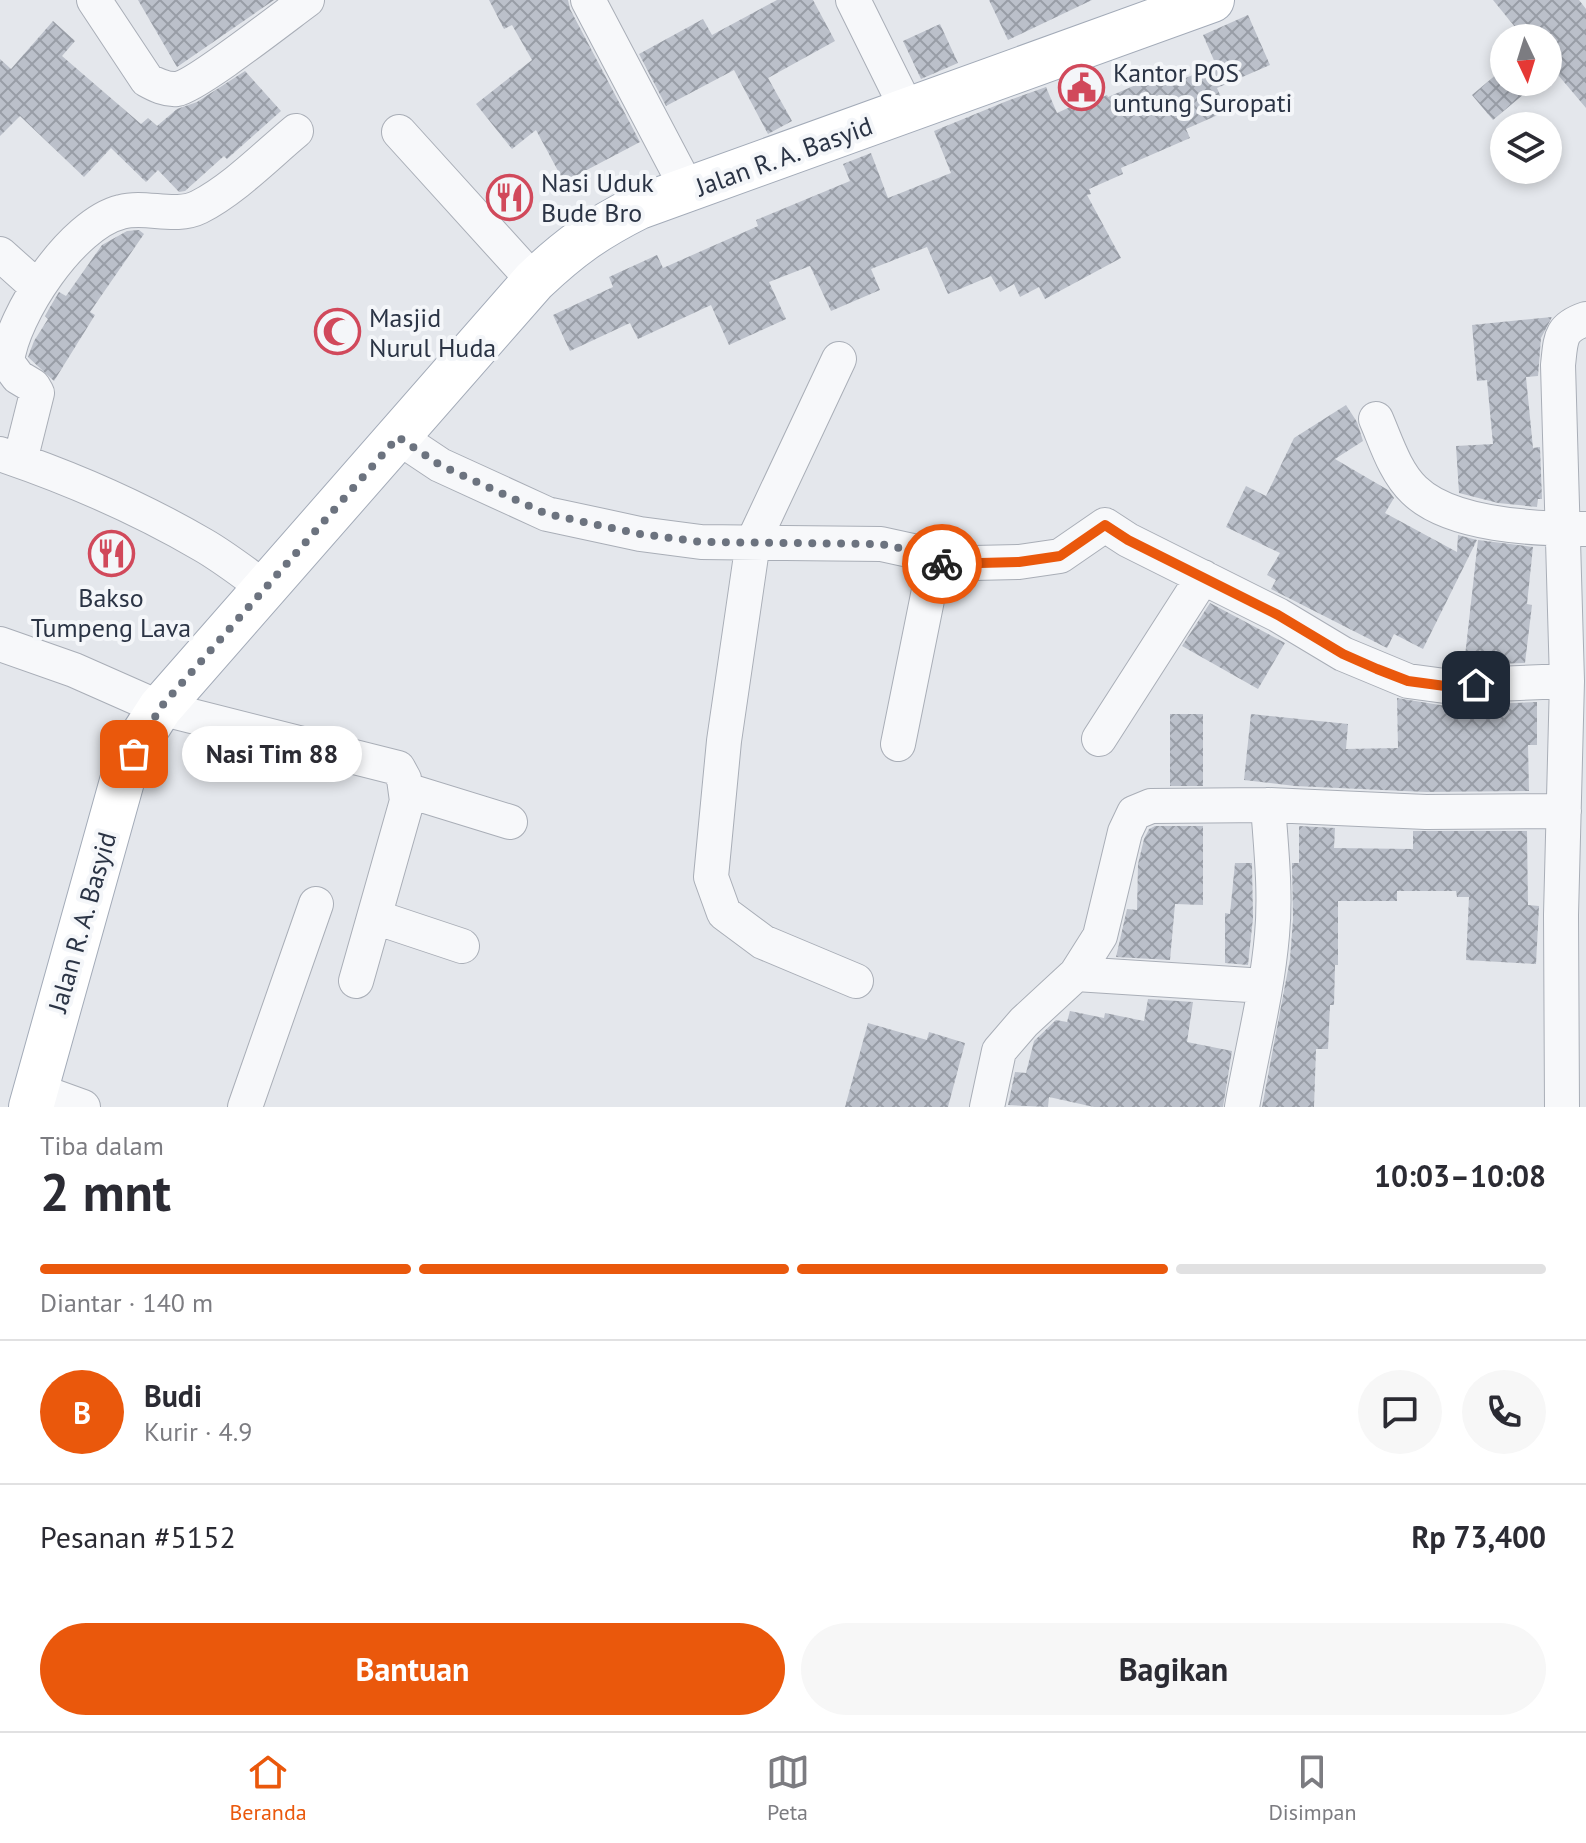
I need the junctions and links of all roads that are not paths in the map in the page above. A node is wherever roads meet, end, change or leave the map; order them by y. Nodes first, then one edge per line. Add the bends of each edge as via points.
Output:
1 (94, 0) edge
2 (307, 0) edge
3 (588, 0) edge
4 (853, 0) edge
5 (1212, 0) edge
6 (908, 111) junction
7 (296, 131) dead end
8 (399, 132) dead end
9 (688, 190) junction
10 (0, 254) edge
11 (534, 281) junction
12 (37, 287) junction
13 (1586, 319) edge
14 (839, 359) dead end
15 (1376, 419) dead end
16 (398, 437) junction
17 (10, 457) edge
18 (1574, 529) edge
19 (753, 542) junction
20 (930, 564) junction
21 (1203, 577) junction
22 (264, 587) junction
23 (0, 644) edge
24 (1567, 681) junction
25 (160, 708) junction
26 (1099, 739) dead end
27 (898, 744) dead end
28 (406, 790) junction
29 (1268, 805) junction
30 (1564, 811) junction
31 (510, 822) dead end
32 (316, 904) dead end
33 (1573, 915) edge
34 (375, 917) junction
35 (462, 946) dead end
36 (1076, 974) junction
37 (356, 981) dead end
38 (856, 981) dead end
39 (1265, 986) junction
40 (34, 1098) edge
41 (83, 1107) edge
42 (245, 1107) edge
43 (987, 1107) edge
44 (1242, 1107) edge
45 (1562, 1107) edge

1 - 2 street via 147,80 178,89
3 - 9 street
4 - 6 street
5 - 6 main road, Jalan R. A. Basyid
6 - 9 main road, Jalan R. A. Basyid
7 - 12 street via 198,207 180,212 122,211 100,221
8 - 11 street
9 - 11 main road, Jalan R. A. Basyid via 597,228
10 - 12 street
11 - 16 main road, Jalan R. A. Basyid
12 - 17 street via 9,341 7,362 37,393
13 - 18 street via 1561,335 1558,365
14 - 19 street
15 - 18 street via 1413,489 1438,506 1470,518
16 - 19 street via 440,465 547,514 640,534
16 - 22 main road, Jalan R. A. Basyid
17 - 22 street via 140,510
18 - 24 street
19 - 20 street via 881,544 913,551
19 - 38 street via 724,741 711,877 724,913 763,942
20 - 21 street via 1060,556 1105,525
20 - 27 street
21 - 24 street via 1343,654 1408,681 1445,686
21 - 26 street
22 - 25 main road, Jalan R. A. Basyid
23 - 25 street
24 - 30 street
25 - 28 street via 398,768
25 - 40 main road, Jalan R. A. Basyid via 124,774
28 - 31 street
28 - 34 street
29 - 30 street
29 - 36 street via 1151,806 1134,813 1100,936
29 - 39 street via 1273,892
30 - 33 street
32 - 42 street
33 - 45 street
34 - 35 street
34 - 37 street
36 - 39 street
36 - 43 street via 999,1051
39 - 44 street
40 - 41 street

